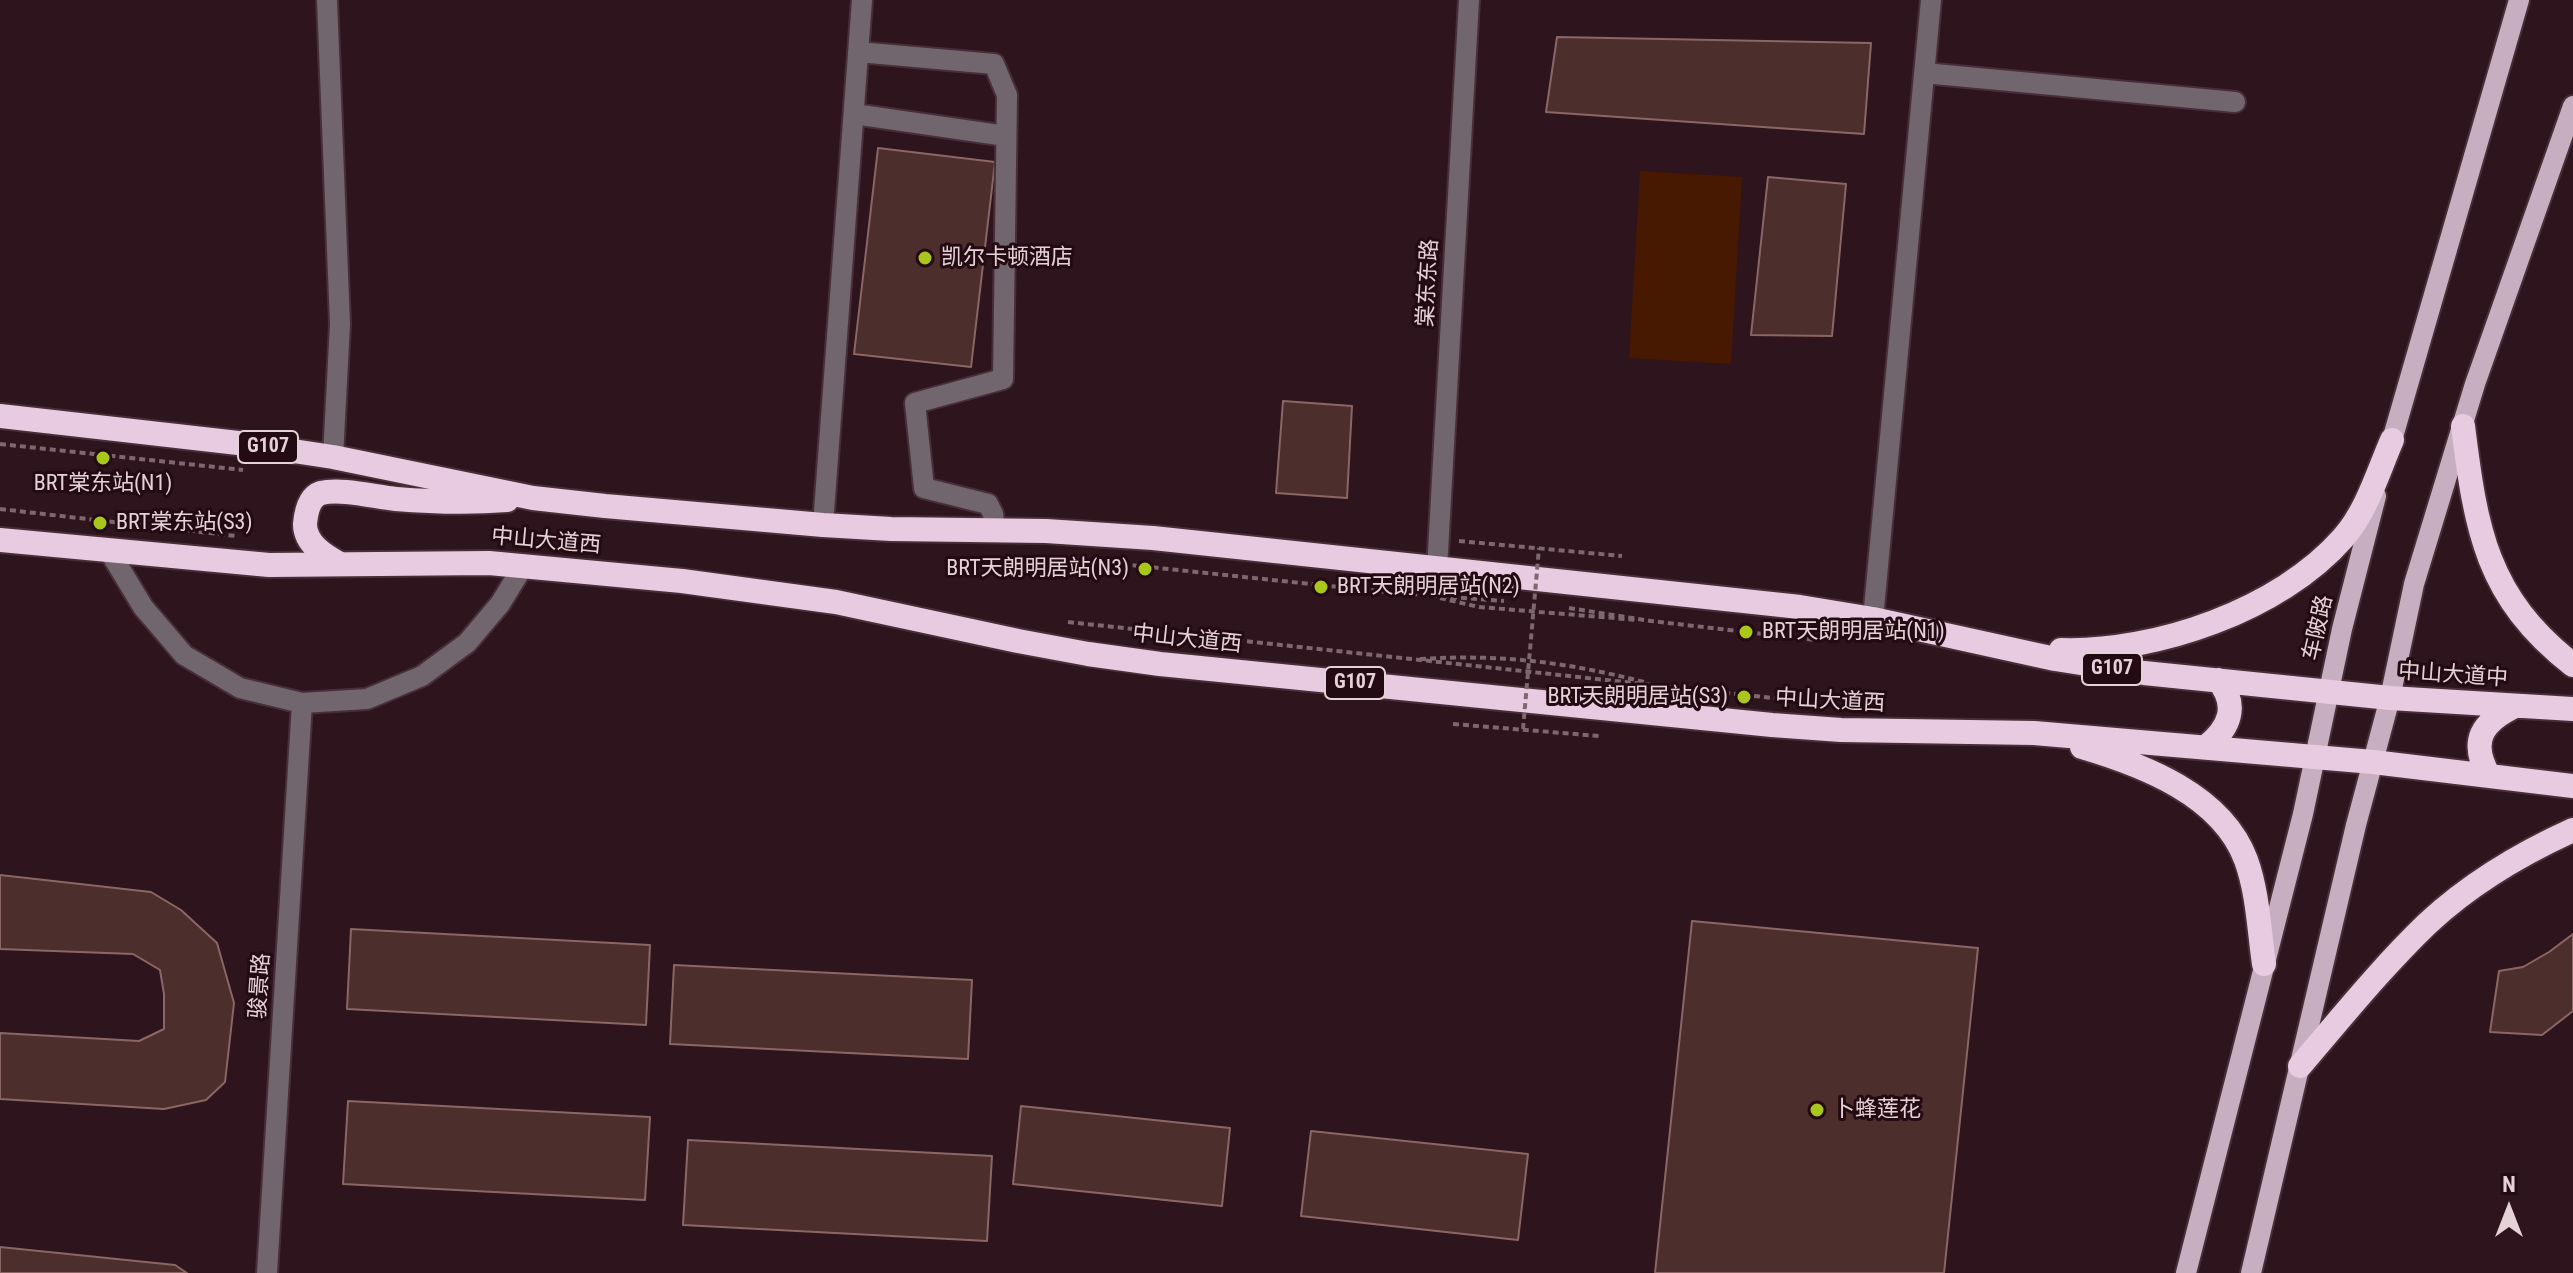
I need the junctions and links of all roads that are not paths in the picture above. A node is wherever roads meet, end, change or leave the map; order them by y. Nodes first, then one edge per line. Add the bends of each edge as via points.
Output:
1 (327, 0) edge
2 (862, 0) edge
3 (1469, 0) edge
4 (1931, 0) edge
5 (2519, 0) edge
6 (858, 52) junction
7 (1924, 73) junction
8 (2235, 102) dead end
9 (2573, 106) edge
10 (854, 114) junction
11 (1006, 136) junction
12 (0, 416) edge
13 (2463, 426) junction
14 (2392, 440) junction
15 (333, 457) junction
16 (533, 498) junction
17 (823, 525) junction
18 (995, 530) junction
19 (0, 540) edge
20 (108, 549) junction
21 (340, 564) junction
22 (524, 565) junction
23 (1437, 569) junction
24 (1873, 619) junction
25 (2008, 648) junction
26 (2573, 665) edge
27 (2218, 680) junction
28 (2329, 692) junction
29 (2390, 698) junction
30 (302, 703) junction
31 (2515, 706) junction
32 (2573, 709) edge
33 (2034, 733) junction
34 (2206, 747) junction
35 (2315, 757) junction
36 (2373, 762) junction
37 (2489, 776) junction
38 (2573, 786) edge
39 (2573, 830) edge
40 (2264, 964) junction
41 (2300, 1066) junction
42 (267, 1273) edge
43 (2186, 1273) edge
44 (2251, 1273) edge

1 - 15 street via 340,324
2 - 6 street
3 - 23 street, 棠东东路
4 - 7 street
5 - 14 main road, 车陂路
6 - 10 street
6 - 11 street via 994,64 1007,95
7 - 8 street
7 - 24 street
9 - 13 main road
10 - 11 street
10 - 17 street
11 - 18 street via 1003,379 915,403 924,488 988,504
12 - 15 highway, 中山大道西 / G107
13 - 26 highway via 2476,513 2491,565 2531,629
13 - 29 main road via 2414,584
14 - 25 highway via 2362,510 2344,537 2272,595 2198,628 2117,647
14 - 28 main road, 车陂路
15 - 16 highway, 中山大道西 / G107
16 - 17 highway, 中山大道西 / G107
16 - 21 highway via 479,503 322,493 312,499 306,530 318,550
17 - 18 highway, 中山大道西 / G107
18 - 23 highway, 中山大道西 / G107 via 1153,538
19 - 20 highway, 中山大道西 / G107
20 - 21 highway, 中山大道西 / G107 via 269,565
20 - 30 street via 143,607 184,655 240,688
21 - 22 highway, 中山大道西 / G107
22 - 30 street via 467,643 422,676 367,699
22 - 33 highway, 中山大道西 / G107 via 821,599 1160,664 1786,726
23 - 24 highway, 中山大道西 / G107
24 - 25 highway, 中山大道西 / G107
25 - 27 highway, 中山大道西 / G107 via 2103,668
27 - 28 highway, 中山大道西 / G107
27 - 34 highway via 2230,710 2222,732
28 - 29 highway, 中山大道中 / G107
28 - 35 main road, 车陂路
29 - 31 highway, 中山大道中 / G107
29 - 36 main road
30 - 42 street, 骏景路
31 - 32 highway, 中山大道中 / G107
31 - 37 highway via 2482,732 2481,761
33 - 34 highway, 中山大道西 / G107
33 - 40 highway via 2137,766 2215,814 2246,859
34 - 35 highway, 中山大道西 / G107
35 - 36 highway, 中山大道西 / G107
35 - 40 main road, 车陂路
36 - 37 highway, G107
36 - 41 main road
37 - 38 highway
39 - 41 highway via 2521,854 2428,923
40 - 43 main road, 车陂路
41 - 44 main road

